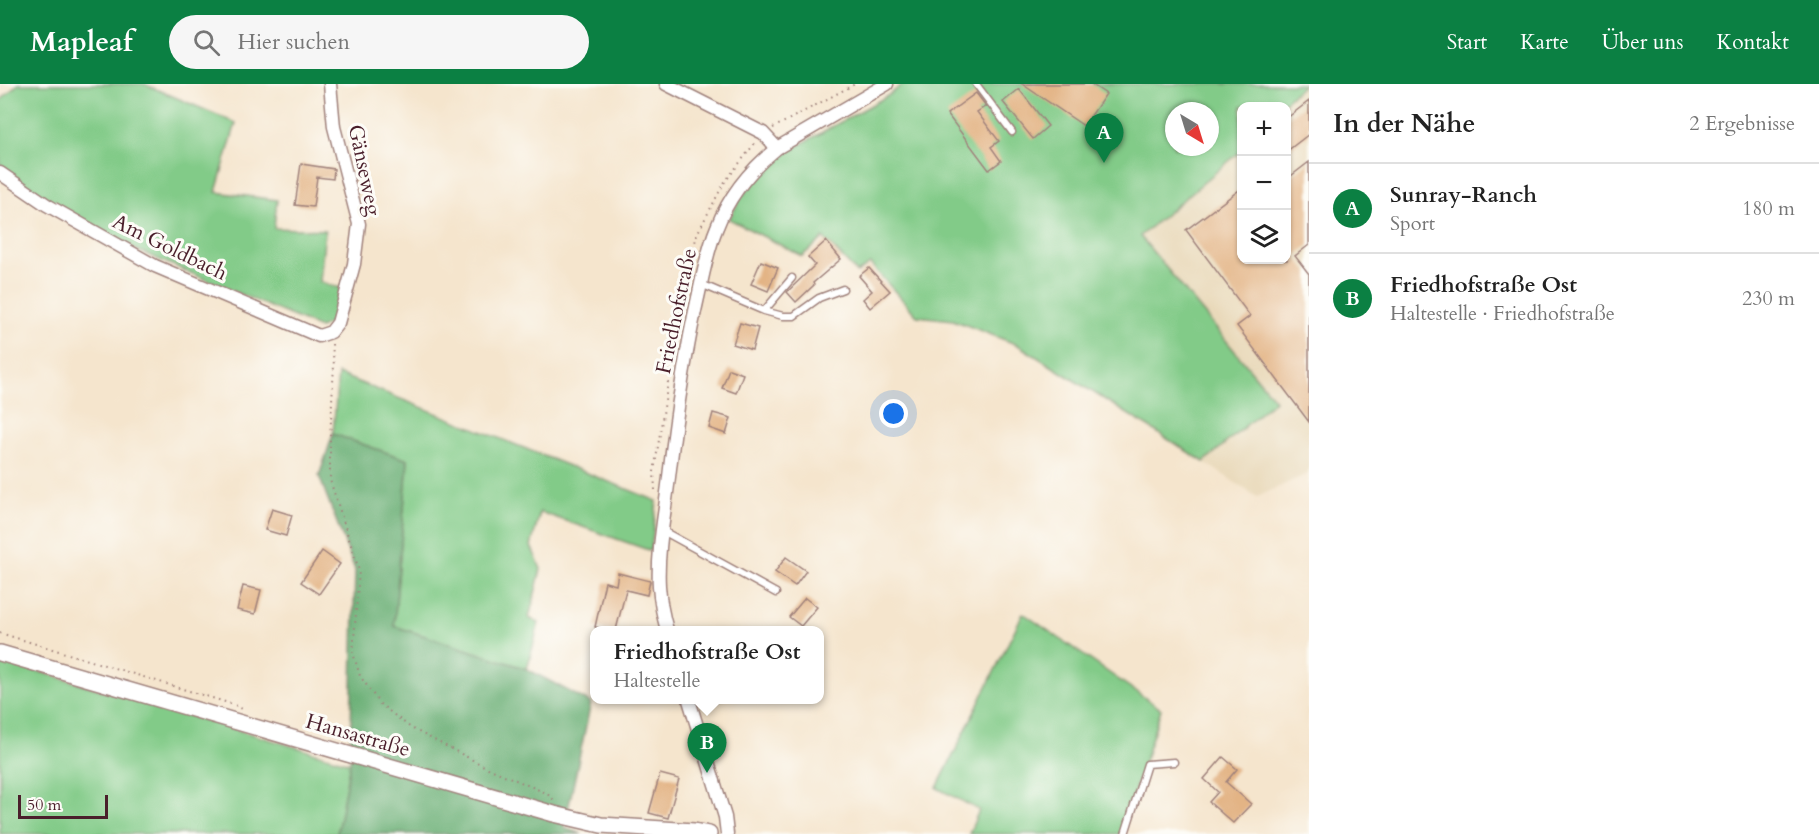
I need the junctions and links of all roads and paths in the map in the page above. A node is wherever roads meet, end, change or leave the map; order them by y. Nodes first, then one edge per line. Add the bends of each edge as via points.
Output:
1 (330, 84) edge
2 (666, 84) edge
3 (855, 84) edge
4 (887, 84) edge
5 (976, 84) edge
6 (1012, 132) dead end
7 (763, 133) junction
8 (777, 148) junction
9 (0, 173) edge
10 (792, 278) dead end
11 (701, 284) junction
12 (843, 289) dead end
13 (764, 311) junction
14 (331, 332) junction
15 (663, 531) junction
16 (776, 593) dead end
17 (666, 626) edge
18 (0, 653) edge
19 (691, 704) edge
20 (1174, 762) dead end
21 (555, 804) dead end
22 (618, 831) edge
23 (709, 834) edge
24 (727, 834) edge
25 (1125, 834) edge

1 - 14 street, Gänseweg via 334,127 359,224 354,264 338,323
2 - 7 street
3 - 7 path
4 - 8 street, Friedhofstraße
5 - 6 lane
7 - 8 street
8 - 11 street, Friedhofstraße via 753,170 725,209 709,249
9 - 14 street, Am Goldbach via 47,205 155,266 318,336
10 - 13 lane
11 - 13 lane
11 - 15 street, Friedhofstraße via 677,406
12 - 13 lane via 819,298 794,316
14 - 21 path via 334,365 330,480 359,570 353,653 360,676 380,704 411,728 546,793
15 - 16 lane
15 - 17 street, Friedhofstraße via 659,585
18 - 22 street, Hansastraße
19 - 24 street
20 - 25 lane via 1146,764
22 - 23 street, Hansastraße

